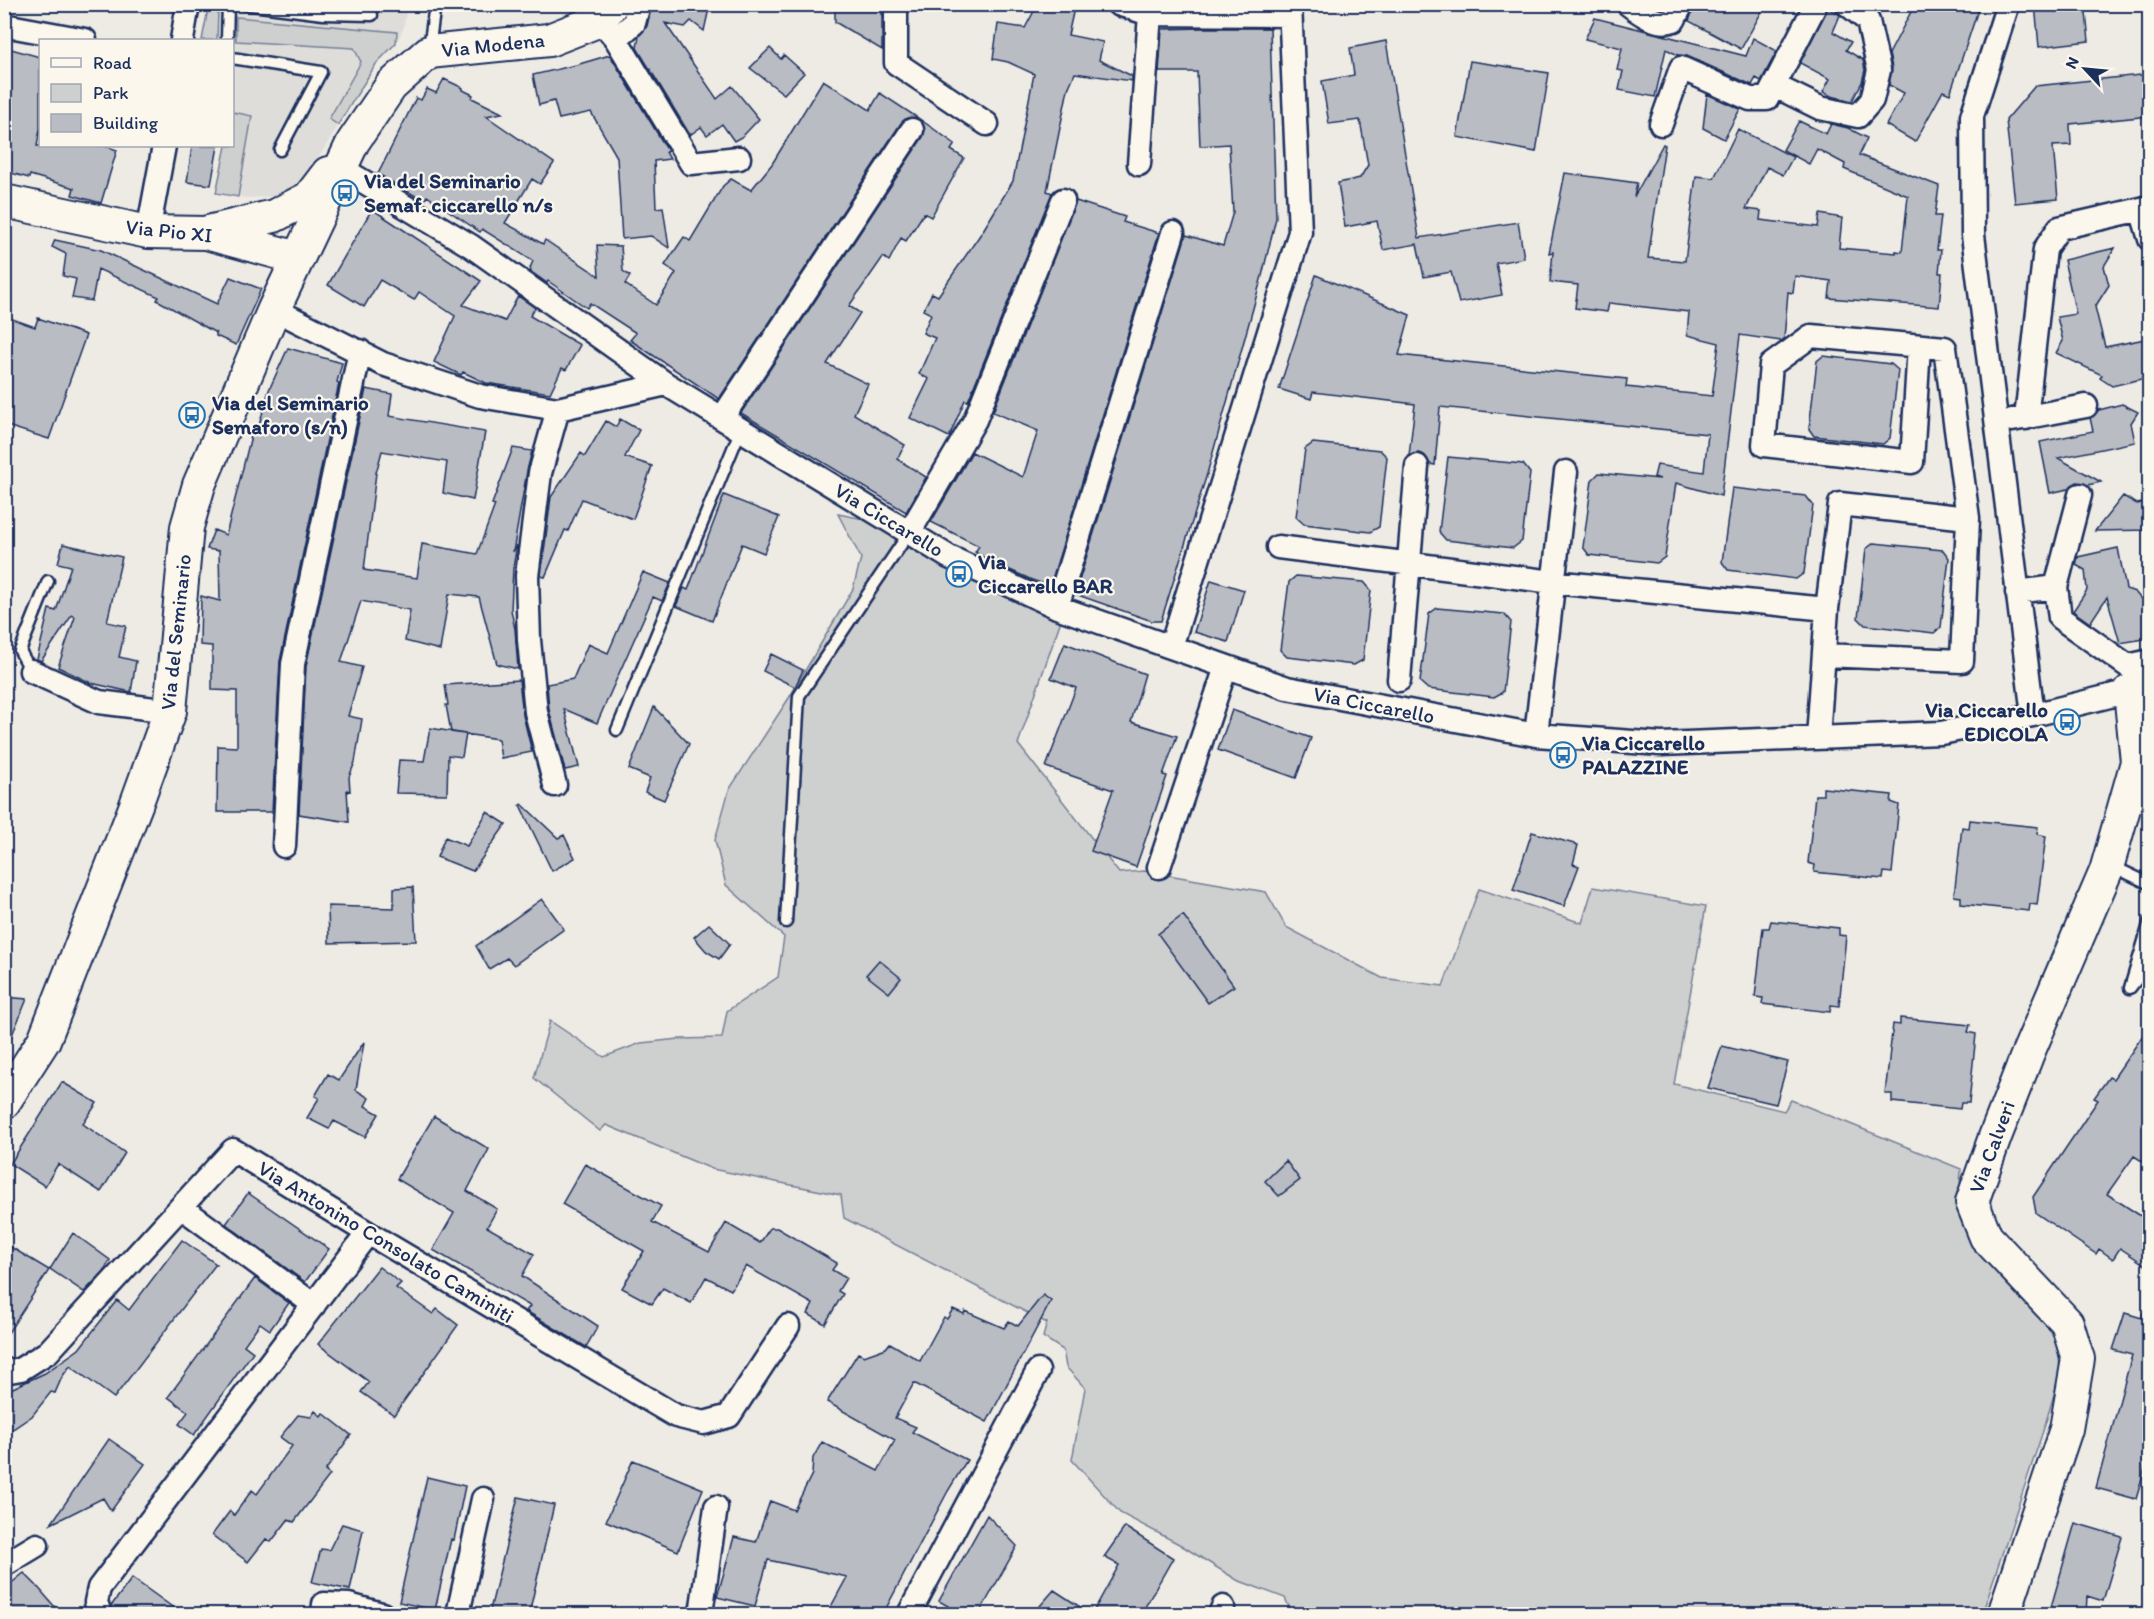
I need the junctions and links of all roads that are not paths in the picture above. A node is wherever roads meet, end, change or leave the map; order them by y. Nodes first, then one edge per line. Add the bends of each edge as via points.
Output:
1 (188, 4) edge
2 (228, 4) edge
3 (243, 4) edge
4 (435, 4) edge
5 (639, 4) edge
6 (896, 4) edge
7 (1118, 4) edge
8 (1628, 4) edge
9 (1682, 4) edge
10 (1816, 4) edge
11 (1847, 4) edge
12 (2008, 4) edge
13 (1290, 10) edge
14 (1150, 14) junction
15 (372, 15) dead end
16 (609, 21) edge
17 (4, 25) edge
18 (80, 39) edge
19 (182, 39) edge
20 (228, 39) edge
21 (429, 52) junction
22 (234, 58) edge
23 (1775, 86) junction
24 (987, 124) dead end
25 (1661, 124) dead end
26 (912, 130) dead end
27 (164, 147) edge
28 (280, 150) dead end
29 (347, 155) junction
30 (739, 158) dead end
31 (1139, 164) dead end
32 (1063, 200) dead end
33 (4, 201) edge
34 (2145, 208) edge
35 (148, 232) junction
36 (206, 233) junction
37 (1173, 233) dead end
38 (2150, 239) edge
39 (298, 258) junction
40 (273, 309) junction
41 (1919, 346) junction
42 (360, 351) junction
43 (666, 384) junction
44 (2086, 406) dead end
45 (558, 409) junction
46 (2026, 418) junction
47 (732, 424) junction
48 (1996, 424) junction
49 (1417, 466) dead end
50 (1566, 472) dead end
51 (2080, 495) dead end
52 (1968, 518) junction
53 (909, 533) junction
54 (1278, 547) dead end
55 (1409, 563) junction
56 (48, 581) dead end
57 (1553, 582) junction
58 (2056, 587) junction
59 (2017, 592) junction
60 (1057, 607) junction
61 (1827, 609) junction
62 (1171, 647) junction
63 (1824, 655) junction
64 (2150, 661) edge
65 (1226, 667) junction
66 (31, 670) joint
67 (1399, 680) dead end
68 (2140, 690) edge
69 (170, 711) junction
70 (2033, 715) junction
71 (617, 730) dead end
72 (1536, 735) junction
73 (1818, 738) junction
74 (555, 785) dead end
75 (284, 846) dead end
76 (2108, 864) junction
77 (1159, 867) dead end
78 (2150, 884) edge
79 (2150, 921) edge
80 (786, 922) dead end
81 (2150, 962) edge
82 (4, 1102) edge
83 (181, 1207) junction
84 (368, 1233) junction
85 (314, 1305) junction
86 (788, 1326) dead end
87 (1038, 1371) dead end
88 (4, 1372) edge
89 (483, 1499) dead end
90 (716, 1507) dead end
91 (37, 1545) dead end
92 (4, 1565) edge
93 (100, 1614) edge
94 (323, 1614) edge
95 (382, 1614) edge
96 (458, 1614) edge
97 (701, 1614) edge
98 (909, 1614) edge
99 (2004, 1614) edge

1 - 19 street
2 - 20 lane
3 - 15 lane via 324,14
4 - 21 lane
5 - 16 street via 634,23
6 - 24 street via 896,63
7 - 14 street
8 - 9 street via 1647,17 1666,23 1674,20
10 - 23 street
11 - 23 street via 1868,21 1879,70 1872,100 1858,116 1820,108
12 - 48 street via 1972,116 1973,235
13 - 14 street
13 - 62 street via 1300,232
14 - 31 street
16 - 21 street, Via Modena via 549,40
16 - 30 street via 691,163
17 - 18 street
21 - 29 street, Via Modena via 391,86
22 - 28 lane via 321,72
23 - 25 street via 1767,99 1750,99 1681,68
26 - 47 street
27 - 35 street
29 - 36 street via 309,198 274,216
29 - 39 street, Via Modena
29 - 43 street, Via Ciccarello
32 - 53 street via 975,420
33 - 35 street, Via Pio XI
34 - 38 street
34 - 46 street via 2059,228 2045,249
35 - 36 street, Via Pio XI
36 - 39 street, Via Pio XI
37 - 60 street
39 - 40 street, Via del Seminario
40 - 42 street
40 - 69 street, Via del Seminario via 199,484 187,527
41 - 41 street via 1811,336 1771,365 1764,445 1912,462
41 - 52 street via 1945,348
42 - 45 street via 383,364 480,396
42 - 75 street via 293,664
43 - 45 street
43 - 47 street, Via Ciccarello
44 - 46 street
45 - 74 street via 540,473 527,576 536,712
46 - 48 street
47 - 53 street, Via Ciccarello
47 - 71 lane
48 - 59 street
49 - 55 street
50 - 57 street
51 - 58 street
52 - 61 street via 1840,504
52 - 63 street via 1962,661
53 - 60 street, Via Ciccarello via 950,557
53 - 80 lane via 799,696
54 - 55 street
55 - 57 street
55 - 67 street
56 - 66 lane via 20,651
57 - 61 street
57 - 72 street
58 - 59 street
58 - 64 street via 2060,618 2128,666
59 - 70 street
60 - 62 street, Via Ciccarello
61 - 63 street
62 - 65 street, Via Ciccarello
63 - 73 street
65 - 72 street, Via Ciccarello via 1287,688
65 - 77 street
66 - 69 street via 99,702
68 - 70 street, Via Ciccarello
68 - 76 street, Via Calveri via 2137,762
69 - 82 street, Via del Seminario via 44,1040
70 - 73 street, Via Ciccarello via 1941,733
72 - 73 street, Via Ciccarello via 1661,744
76 - 78 lane
76 - 99 street, Via Calveri via 2028,1053 1972,1202 1986,1237 2067,1323 2078,1359 2066,1429
79 - 81 lane via 2130,988
83 - 84 street, Via Antonino Consolato Caminiti via 233,1150
83 - 85 street
83 - 88 street, Via Antonino Consolato Caminiti via 48,1352 21,1369
84 - 85 street
84 - 86 street, Via Antonino Consolato Caminiti via 676,1416 704,1423 729,1416
85 - 93 street via 99,1588 96,1602
87 - 98 street
89 - 96 street
90 - 97 street
91 - 92 street
94 - 95 street via 324,1604 349,1605

